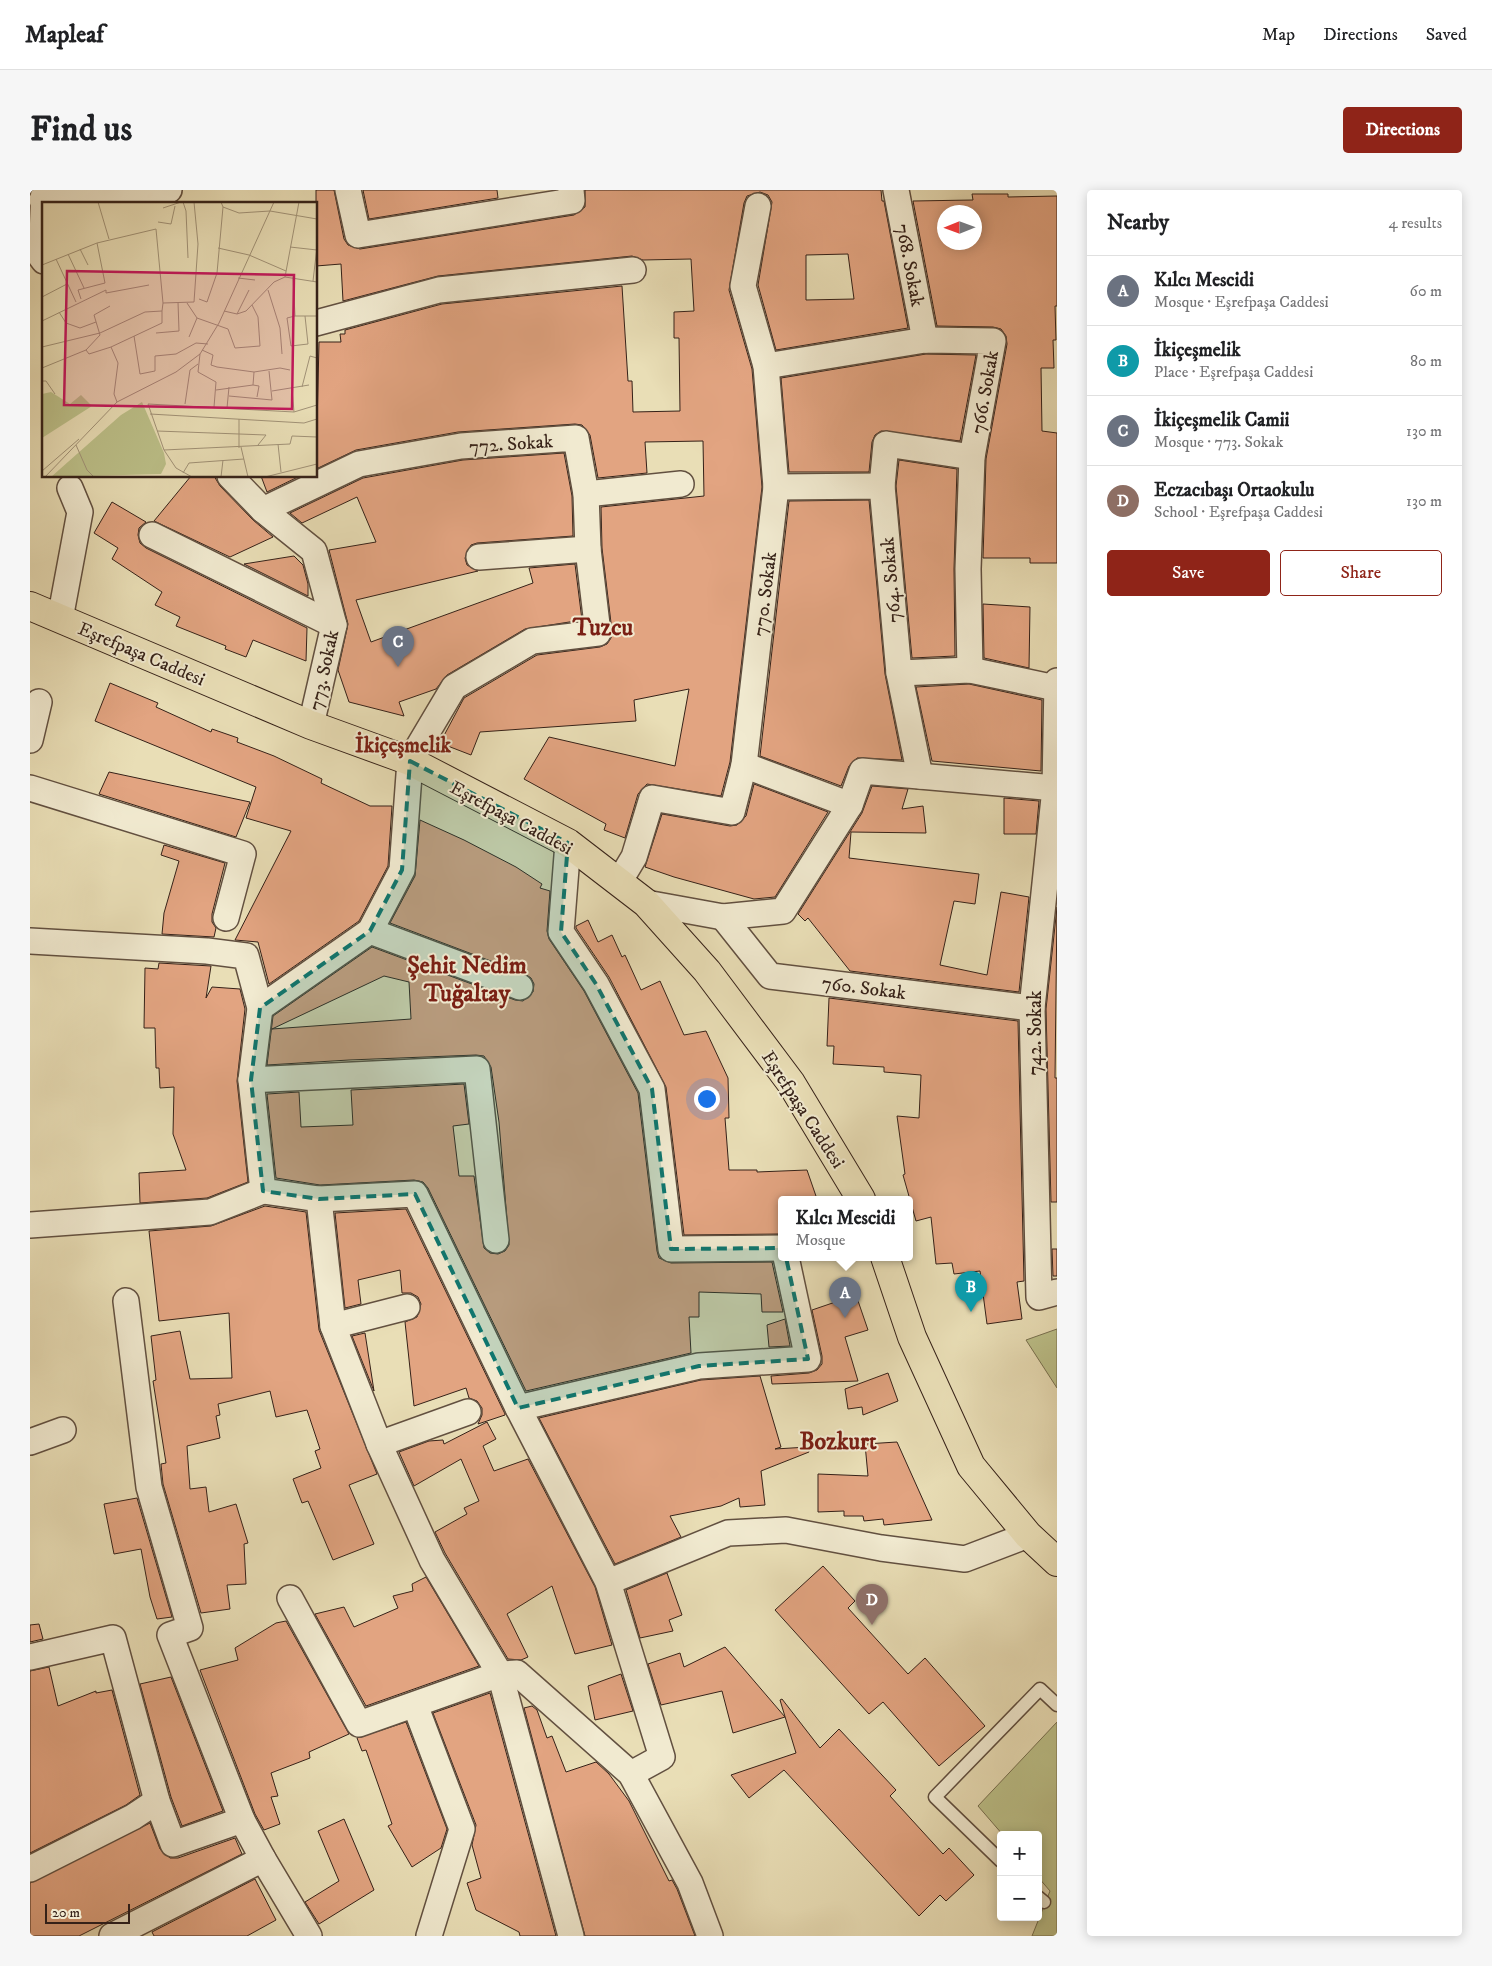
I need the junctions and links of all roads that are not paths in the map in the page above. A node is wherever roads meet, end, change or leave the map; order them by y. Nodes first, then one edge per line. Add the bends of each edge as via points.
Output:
1 (160, 190) edge
2 (348, 190) edge
3 (571, 190) edge
4 (896, 190) edge
5 (43, 195) edge
6 (758, 206) dead end
7 (42, 208) edge
8 (38, 258) edge
9 (633, 270) dead end
10 (318, 322) edge
11 (925, 340) junction
12 (766, 366) junction
13 (972, 457) junction
14 (232, 478) edge
15 (681, 484) dead end
16 (882, 486) junction
17 (776, 487) junction
18 (70, 488) dead end
19 (586, 494) junction
20 (263, 510) junction
21 (152, 536) dead end
22 (588, 549) junction
23 (479, 557) dead end
24 (30, 606) edge
25 (60, 619) junction
26 (334, 625) junction
27 (970, 670) junction
28 (899, 673) junction
29 (1057, 685) edge
30 (39, 702) dead end
31 (311, 725) junction
32 (30, 740) edge
33 (410, 761) junction
34 (744, 765) junction
35 (920, 776) junction
36 (30, 788) edge
37 (1055, 788) junction
38 (850, 804) junction
39 (568, 844) junction
40 (619, 882) junction
41 (646, 903) junction
42 (226, 918) dead end
43 (723, 918) junction
44 (370, 931) junction
45 (30, 941) edge
46 (520, 988) dead end
47 (260, 1008) junction
48 (1032, 1008) junction
49 (252, 1080) junction
50 (263, 1191) junction
51 (859, 1196) edge
52 (319, 1199) junction
53 (30, 1225) edge
54 (496, 1240) dead end
55 (778, 1248) edge
56 (787, 1261) edge
57 (886, 1261) edge
58 (1048, 1294) edge
59 (126, 1301) dead end
60 (407, 1307) dead end
61 (333, 1326) junction
62 (518, 1408) junction
63 (468, 1412) dead end
64 (63, 1430) dead end
65 (30, 1442) edge
66 (379, 1444) junction
67 (1028, 1535) junction
68 (1057, 1562) edge
69 (608, 1582) junction
70 (290, 1598) dead end
71 (30, 1657) edge
72 (500, 1674) junction
73 (415, 1705) junction
74 (1057, 1705) edge
75 (631, 1774) junction
76 (157, 1801) junction
77 (242, 1820) junction
78 (997, 1857) edge
79 (263, 1859) junction
80 (30, 1869) edge
81 (127, 1934) edge
82 (309, 1936) edge
83 (429, 1936) edge
84 (571, 1936) edge
85 (710, 1936) edge

1 - 5 street
2 - 3 street via 358,235 572,201
4 - 11 street, 768. Sokak
6 - 12 street, 770. Sokak via 743,286
7 - 8 street
9 - 10 street via 439,290
11 - 12 street, 766. Sokak
11 - 13 street, 766. Sokak via 993,342
12 - 17 street, 770. Sokak
13 - 16 street, 764. Sokak via 886,444
13 - 27 street, 766. Sokak via 968,569
14 - 20 street, 773. Sokak
15 - 19 street
16 - 17 street
16 - 28 street, 764. Sokak
17 - 34 street, 770. Sokak
18 - 25 street via 80,512
19 - 20 street, 772. Sokak via 576,438 461,446 359,464
19 - 22 street, 772. Sokak
20 - 26 street, 773. Sokak via 314,552
21 - 26 street
22 - 23 street
22 - 33 street, 772. Sokak via 598,633 532,641 454,687
24 - 25 main road, Eşrefpaşa Caddesi
25 - 31 main road, Eşrefpaşa Caddesi
26 - 31 street, 773. Sokak
27 - 28 street
27 - 29 street
28 - 35 street, 764. Sokak
29 - 37 street, 742. Sokak
30 - 32 street
31 - 33 main road, Eşrefpaşa Caddesi
33 - 39 main road, Eşrefpaşa Caddesi
33 - 44 street via 402,870
34 - 38 street
34 - 40 street, 770. Sokak via 732,812 652,798 634,857
35 - 37 street
35 - 38 street via 862,772
36 - 42 street via 243,854
37 - 48 street, 742. Sokak
38 - 43 street via 783,911
39 - 40 main road, Eşrefpaşa Caddesi
39 - 55 street via 561,932 596,984 652,1089 671,1249
40 - 41 main road, Eşrefpaşa Caddesi
41 - 43 street
41 - 51 main road, Eşrefpaşa Caddesi via 707,970 791,1083
43 - 48 street, 760. Sokak via 770,976
44 - 46 street
44 - 47 street
45 - 47 street via 246,956
47 - 49 street
48 - 58 street, 742. Sokak
49 - 50 street
49 - 54 street via 477,1069
50 - 52 street
50 - 53 street via 210,1212
52 - 61 street
52 - 62 street via 415,1194
56 - 62 street via 808,1359 699,1366
57 - 67 main road via 912,1337 971,1466
59 - 77 street via 149,1487 190,1628 170,1635
60 - 61 street
61 - 66 street
62 - 69 street
63 - 66 street
64 - 65 street
66 - 72 street via 432,1560
67 - 68 main road
67 - 69 street via 965,1559 881,1548 786,1530 728,1533
69 - 75 street via 662,1757
70 - 73 street via 359,1724
71 - 76 street via 113,1638
72 - 73 street
72 - 75 street via 516,1672
72 - 84 street
73 - 83 street via 462,1829
74 - 78 lane via 1040,1688 935,1797
75 - 85 street via 690,1883
76 - 77 street via 173,1844
76 - 80 street
77 - 79 street
79 - 81 street
79 - 82 street

